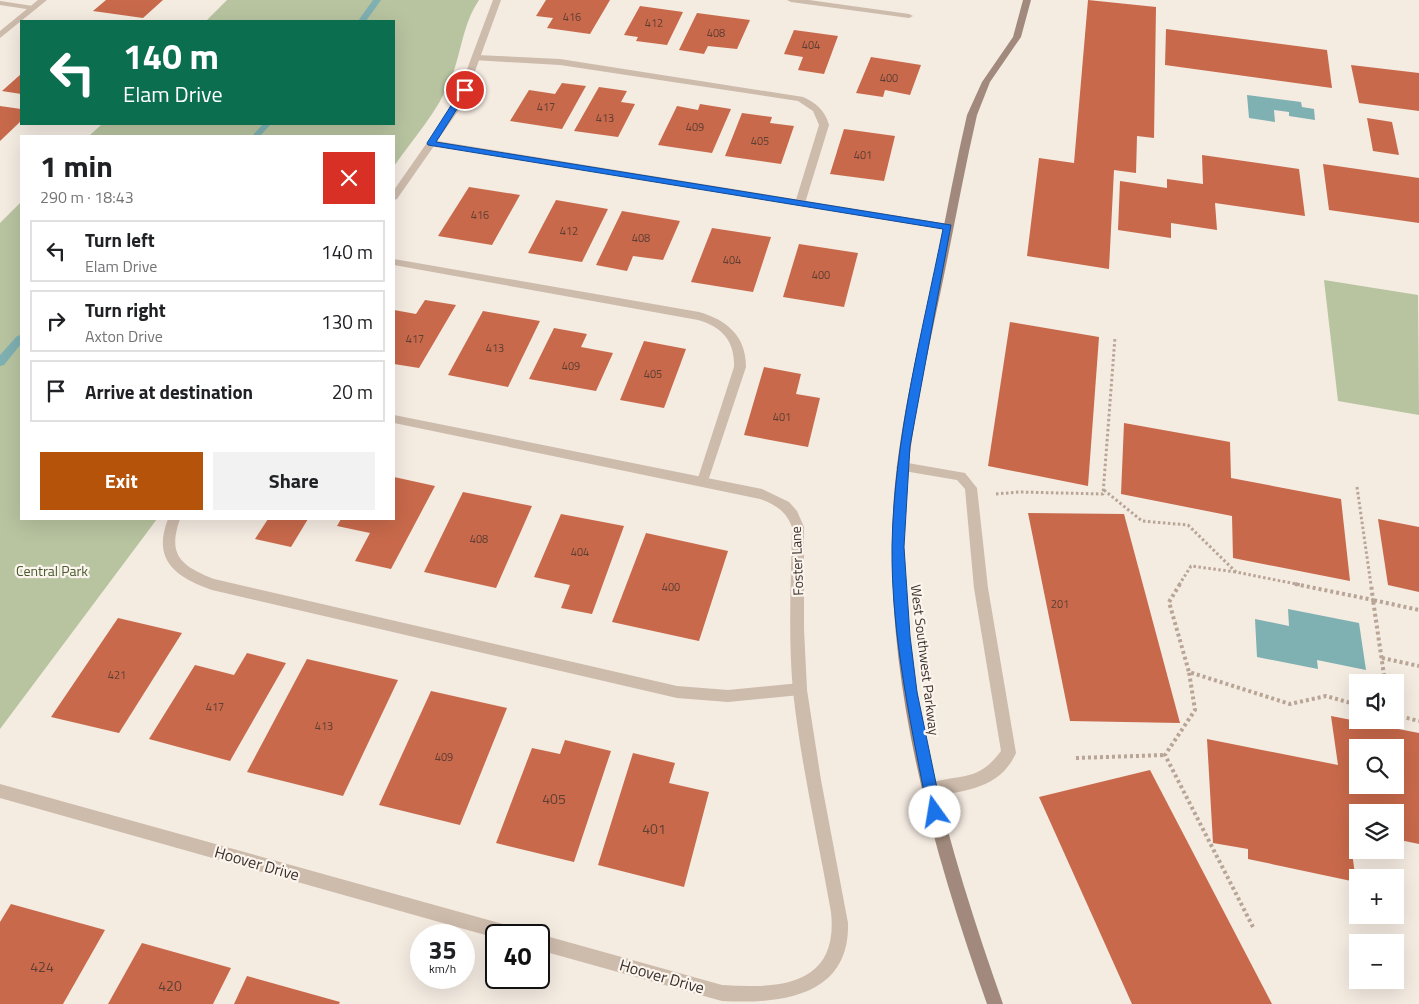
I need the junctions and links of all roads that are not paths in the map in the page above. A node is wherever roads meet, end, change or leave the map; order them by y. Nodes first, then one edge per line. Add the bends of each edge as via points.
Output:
1 (43, 0) edge
2 (497, 0) edge
3 (791, 0) edge
4 (1027, 0) edge
5 (0, 4) edge
6 (33, 8) junction
7 (909, 16) dead end
8 (0, 35) edge
9 (476, 58) junction
10 (431, 143) junction
11 (395, 196) edge
12 (800, 203) junction
13 (948, 227) junction
14 (395, 262) edge
15 (395, 419) edge
16 (902, 467) junction
17 (703, 481) junction
18 (174, 520) edge
19 (800, 689) junction
20 (930, 790) junction
21 (0, 792) edge
22 (485, 927) edge
23 (550, 945) edge
24 (814, 978) joint
25 (995, 1004) edge

1 - 6 street
2 - 9 street
3 - 7 street
4 - 13 street, West Southwest Parkway via 1017,37 986,82 972,115
5 - 6 street
6 - 8 street
9 - 10 street via 458,104
9 - 12 street via 560,62 800,99 816,107 824,125
10 - 11 street
10 - 12 street
12 - 13 street
13 - 16 street, West Southwest Parkway
14 - 17 street via 699,316 723,325 740,348 740,367
15 - 17 street, Foster Lane
16 - 20 street, West Southwest Parkway via 898,547 903,626 911,692
16 - 20 street via 961,476 971,488 981,588 1009,753 997,769 979,781
17 - 19 street, Foster Lane via 770,497 787,506 794,516 798,528
18 - 19 street via 168,537 168,550 173,562 182,571 212,584 678,692 728,696
19 - 24 street, Foster Lane via 841,938 828,969
20 - 25 street, West Southwest Parkway via 954,884
21 - 22 street, Hoover Drive
23 - 24 street, Hoover Drive via 722,993 774,995 794,990

